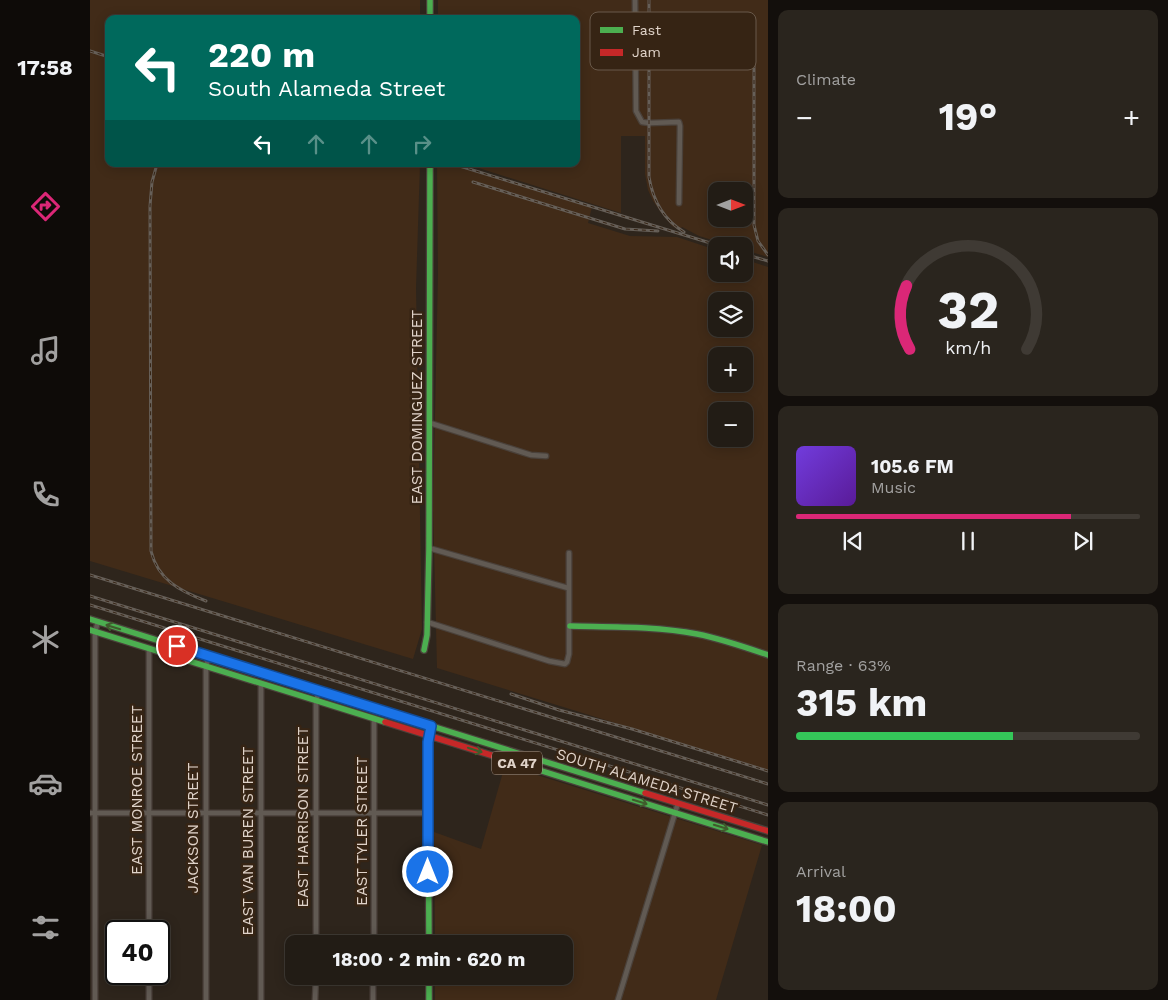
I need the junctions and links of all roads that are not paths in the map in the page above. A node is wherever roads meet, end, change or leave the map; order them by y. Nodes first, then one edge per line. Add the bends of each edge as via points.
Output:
1 (430, 0) edge
2 (430, 15) edge
3 (636, 70) edge
4 (430, 167) edge
5 (679, 203) dead end
6 (430, 422) junction
7 (546, 456) dead end
8 (429, 548) junction
9 (569, 553) dead end
10 (568, 588) junction
11 (90, 619) edge
12 (98, 622) junction
13 (427, 622) junction
14 (570, 626) junction
15 (93, 631) edge
16 (150, 648) junction
17 (424, 650) dead end
18 (768, 655) edge
19 (209, 656) junction
20 (206, 666) junction
21 (261, 683) junction
22 (320, 690) junction
23 (316, 700) junction
24 (374, 718) junction
25 (431, 726) junction
26 (428, 735) junction
27 (608, 782) junction
28 (606, 792) junction
29 (678, 803) junction
30 (149, 812) junction
31 (93, 813) edge
32 (206, 813) junction
33 (261, 813) junction
34 (316, 813) junction
35 (374, 813) junction
36 (428, 813) junction
37 (675, 813) junction
38 (768, 831) edge
39 (768, 842) edge
40 (149, 920) edge
41 (316, 935) edge
42 (374, 935) edge
43 (429, 935) edge
44 (149, 985) edge
45 (316, 985) edge
46 (373, 985) edge
47 (429, 985) edge
48 (95, 1000) edge
49 (149, 1000) edge
50 (206, 1000) edge
51 (261, 1000) edge
52 (316, 1000) edge
53 (373, 1000) edge
54 (429, 1000) edge
55 (618, 1000) edge

1 - 2 main road
3 - 5 street via 636,110 642,122 679,122
4 - 6 main road, EAST DOMINGUEZ STREET
6 - 7 street via 531,455
6 - 8 main road, EAST DOMINGUEZ STREET
8 - 10 street
8 - 13 main road, EAST DOMINGUEZ STREET
9 - 10 street
10 - 14 street
11 - 12 main road, SOUTH ALAMEDA STREET / CA 47
12 - 15 street
19 -> 12 main road, SOUTH ALAMEDA STREET / CA 47
13 - 14 street via 565,664 569,654
13 - 17 main road, EAST DOMINGUEZ STREET
14 - 18 main road via 682,632 712,637
15 - 16 main road, SOUTH ALAMEDA STREET / CA 47
15 - 31 street
16 - 20 main road, SOUTH ALAMEDA STREET / CA 47
16 - 30 street, EAST MONROE STREET
19 - 20 street, JACKSON STREET
19 - 22 main road, SOUTH ALAMEDA STREET / CA 47
20 - 21 main road, SOUTH ALAMEDA STREET / CA 47
20 - 32 street, JACKSON STREET
21 - 23 main road, SOUTH ALAMEDA STREET / CA 47
21 - 33 street, EAST VAN BUREN STREET
22 - 23 street, EAST HARRISON STREET
22 - 25 main road, SOUTH ALAMEDA STREET / CA 47
23 - 24 main road, SOUTH ALAMEDA STREET / CA 47
23 - 34 street, EAST HARRISON STREET
24 - 26 main road, SOUTH ALAMEDA STREET / CA 47
24 - 35 street, EAST TYLER STREET
25 - 26 main road
25 - 27 main road, SOUTH ALAMEDA STREET / CA 47
26 -> 28 main road, SOUTH ALAMEDA STREET / CA 47
26 - 36 main road
27 - 28 main road
27 - 29 main road, SOUTH ALAMEDA STREET / CA 47
28 -> 37 main road, SOUTH ALAMEDA STREET / CA 47
29 - 37 street
29 - 38 main road, SOUTH ALAMEDA STREET / CA 47
30 - 31 street
30 - 32 street
30 - 40 street, EAST MONROE STREET
31 - 48 street
32 - 33 street
32 - 50 street, JACKSON STREET
33 - 34 street
33 - 51 street, EAST VAN BUREN STREET
34 - 35 street
34 - 41 street, EAST HARRISON STREET
35 - 36 street
35 - 42 street, EAST TYLER STREET
36 - 43 main road
37 -> 39 main road, SOUTH ALAMEDA STREET / CA 47
37 - 55 street
44 - 49 street
45 - 52 street
46 - 53 street
47 - 54 main road

